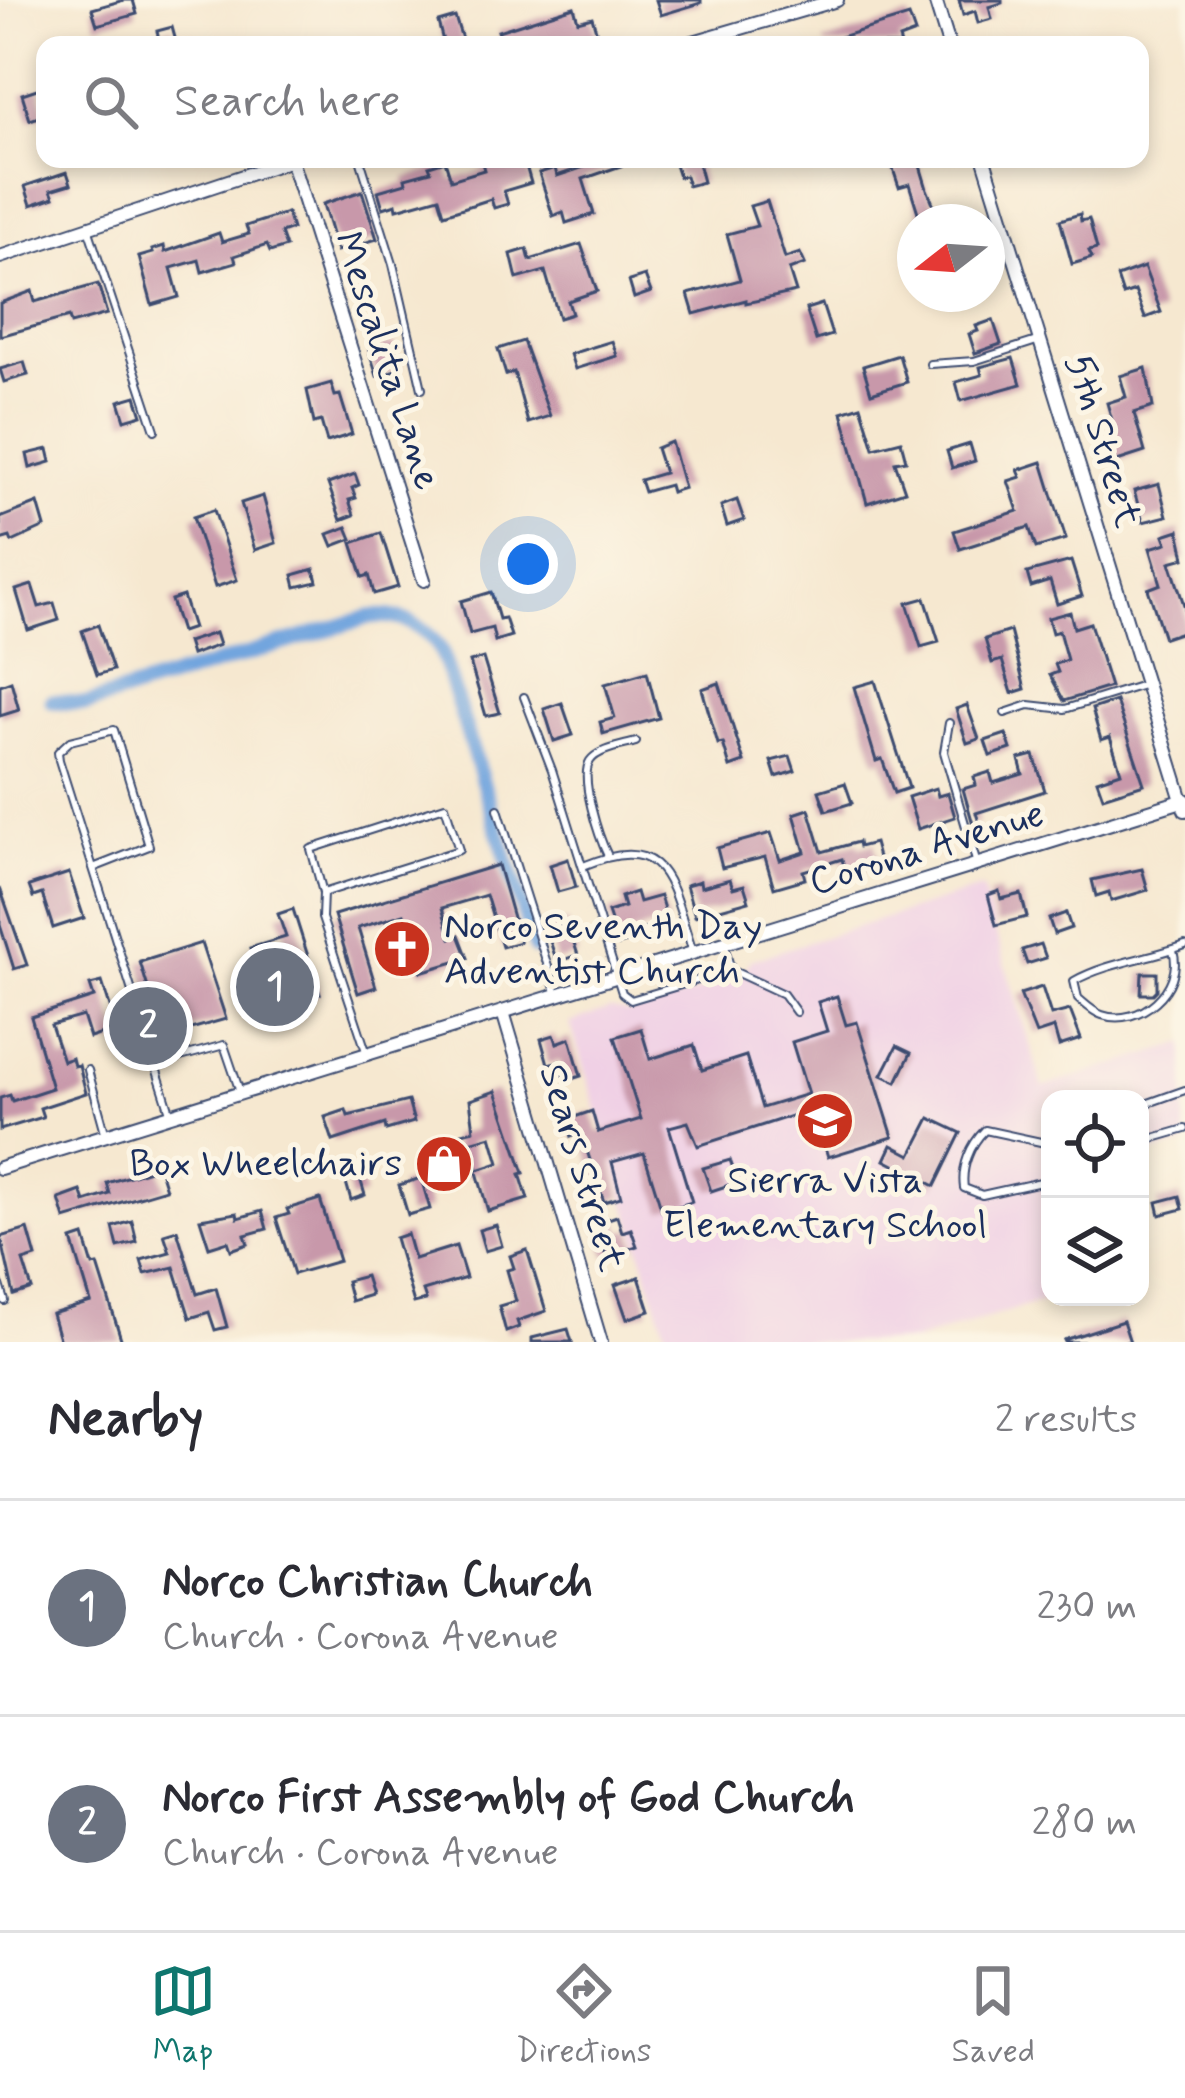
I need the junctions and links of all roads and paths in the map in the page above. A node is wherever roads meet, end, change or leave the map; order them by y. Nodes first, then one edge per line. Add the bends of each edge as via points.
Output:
1 (837, 0) edge
2 (934, 0) edge
3 (714, 36) edge
4 (946, 36) edge
5 (266, 168) edge
6 (296, 168) edge
7 (363, 168) edge
8 (987, 168) edge
9 (88, 228) junction
10 (0, 257) edge
11 (1040, 340) junction
12 (930, 364) dead end
13 (422, 389) dead end
14 (155, 430) dead end
15 (424, 580) dead end
16 (1146, 684) junction
17 (524, 697) dead end
18 (1005, 712) dead end
19 (950, 723) dead end
20 (636, 742) dead end
21 (1184, 804) edge
22 (498, 809) dead end
23 (608, 856) junction
24 (977, 865) junction
25 (583, 866) junction
26 (93, 868) junction
27 (323, 893) junction
28 (723, 944) junction
29 (1185, 945) edge
30 (1173, 950) junction
31 (694, 953) junction
32 (731, 970) junction
33 (616, 977) junction
34 (557, 995) junction
35 (503, 1012) junction
36 (796, 1012) dead end
37 (367, 1054) junction
38 (154, 1064) junction
39 (88, 1070) dead end
40 (1185, 1090) edge
41 (240, 1094) junction
42 (1149, 1103) edge
43 (171, 1115) junction
44 (1185, 1129) edge
45 (106, 1135) junction
46 (1149, 1139) edge
47 (1041, 1142) edge
48 (0, 1168) edge
49 (1041, 1182) edge
50 (0, 1285) edge
51 (5, 1301) dead end
52 (601, 1342) edge

1 - 3 street
2 - 4 street
5 - 9 street
6 - 15 street, Mescalita Lane
7 - 13 lane
8 - 11 street, 5th Street
9 - 10 street
9 - 14 lane
11 - 12 lane via 974,361
11 - 16 street, 5th Street
16 - 18 lane via 1065,709
16 - 21 street, 5th Street
17 - 25 lane
19 - 24 lane via 944,752
20 - 23 lane via 596,755 586,776
21 - 24 street, Corona Avenue
22 - 34 lane
23 - 25 lane
23 - 31 lane via 649,857 666,874
24 - 28 street, Corona Avenue
25 - 33 lane
26 - 26 lane via 58,752 114,730 149,846
26 - 38 lane
27 - 27 lane via 459,850 445,806 311,849
27 - 37 lane via 322,918
28 - 31 street, Corona Avenue
28 - 32 lane
29 - 30 lane
30 - 30 lane via 1091,972 1074,981 1078,998 1100,1015 1142,1011 1169,991
31 - 33 street, Corona Avenue
32 - 33 lane via 631,1000
32 - 36 lane via 783,994
33 - 34 street, Corona Avenue
34 - 35 street, Corona Avenue
35 - 37 street, Corona Avenue
35 - 52 street, Sears Street
37 - 41 street, Corona Avenue
38 - 41 lane via 224,1045
38 - 43 lane
39 - 45 lane
40 - 42 lane
41 - 43 street, Corona Avenue
43 - 45 street, Corona Avenue
44 - 46 lane
45 - 48 street, Corona Avenue
47 - 49 lane via 985,1130 963,1176 964,1188 982,1195
50 - 51 lane

